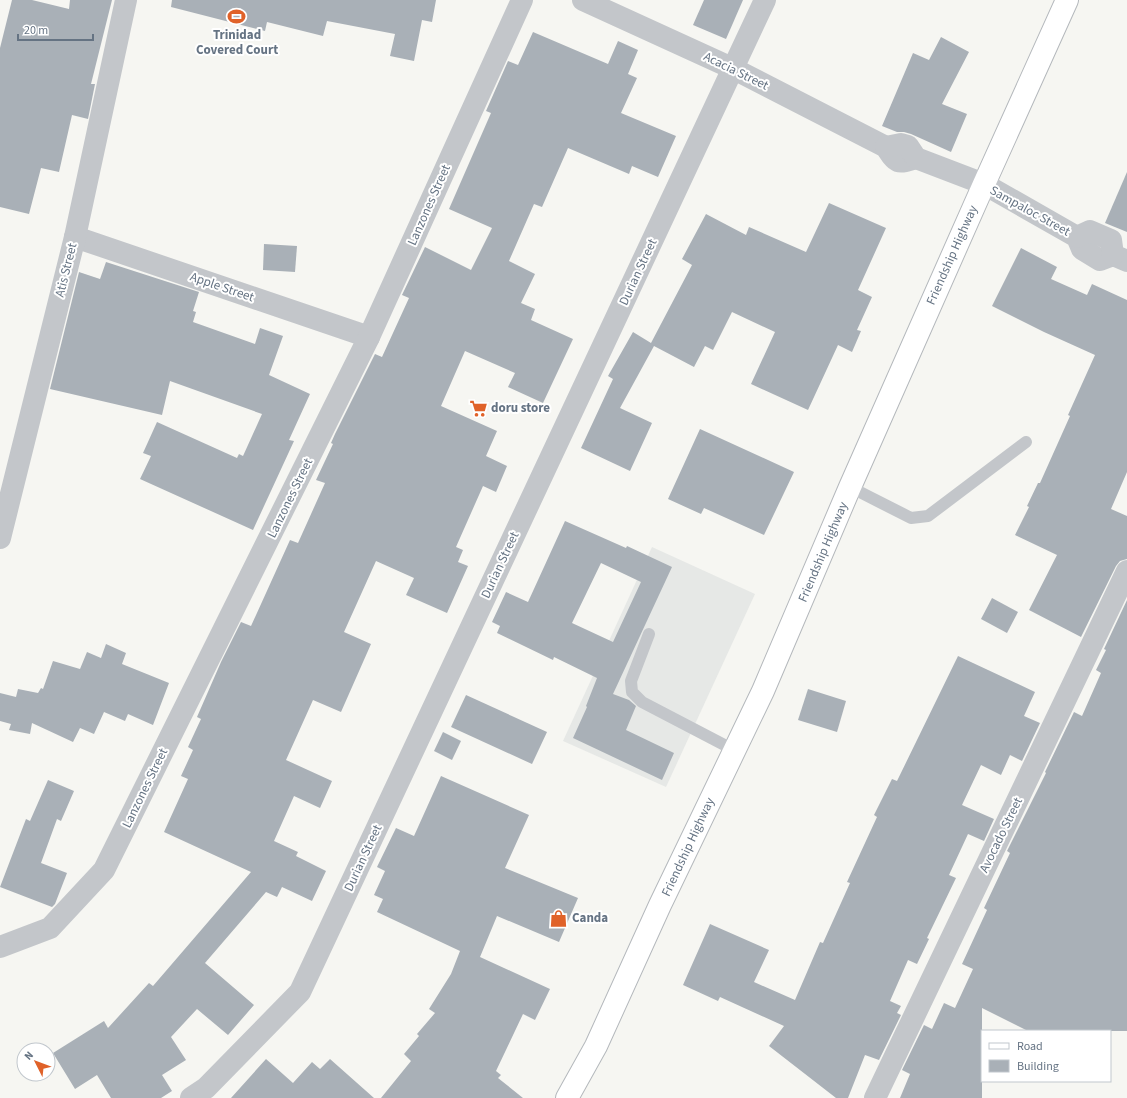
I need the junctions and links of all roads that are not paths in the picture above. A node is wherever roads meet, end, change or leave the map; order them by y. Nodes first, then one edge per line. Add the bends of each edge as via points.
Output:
1 (126, 0) edge
2 (522, 0) edge
3 (583, 0) edge
4 (765, 0) edge
5 (1067, 0) edge
6 (734, 69) junction
7 (984, 184) junction
8 (75, 236) junction
9 (1120, 258) edge
10 (369, 337) junction
11 (1026, 442) dead end
12 (850, 487) junction
13 (0, 538) edge
14 (1127, 572) edge
15 (649, 634) dead end
16 (734, 750) junction
17 (0, 947) edge
18 (191, 1098) edge
19 (567, 1098) edge
20 (875, 1098) edge

1 - 8 street, Atis Street
2 - 10 street, Lanzones Street
3 - 6 street, Acacia Street
4 - 6 street, Durian Street
5 - 7 main road, Friendship Highway
6 - 7 street, Acacia Street via 886,146 908,146 916,158
6 - 18 street, Durian Street via 300,992 206,1088
7 - 9 street, Sampaloc Street via 1077,237 1090,231 1111,240
7 - 12 main road, Friendship Highway
8 - 10 street, Apple Street
8 - 13 street, Atis Street
10 - 17 street, Lanzones Street via 104,870 50,928
11 - 12 lane via 928,516 911,518
12 - 16 main road, Friendship Highway via 763,691
14 - 20 street, Avocado Street
15 - 16 lane via 630,681 632,692 642,702
16 - 19 main road, Friendship Highway via 596,1046

